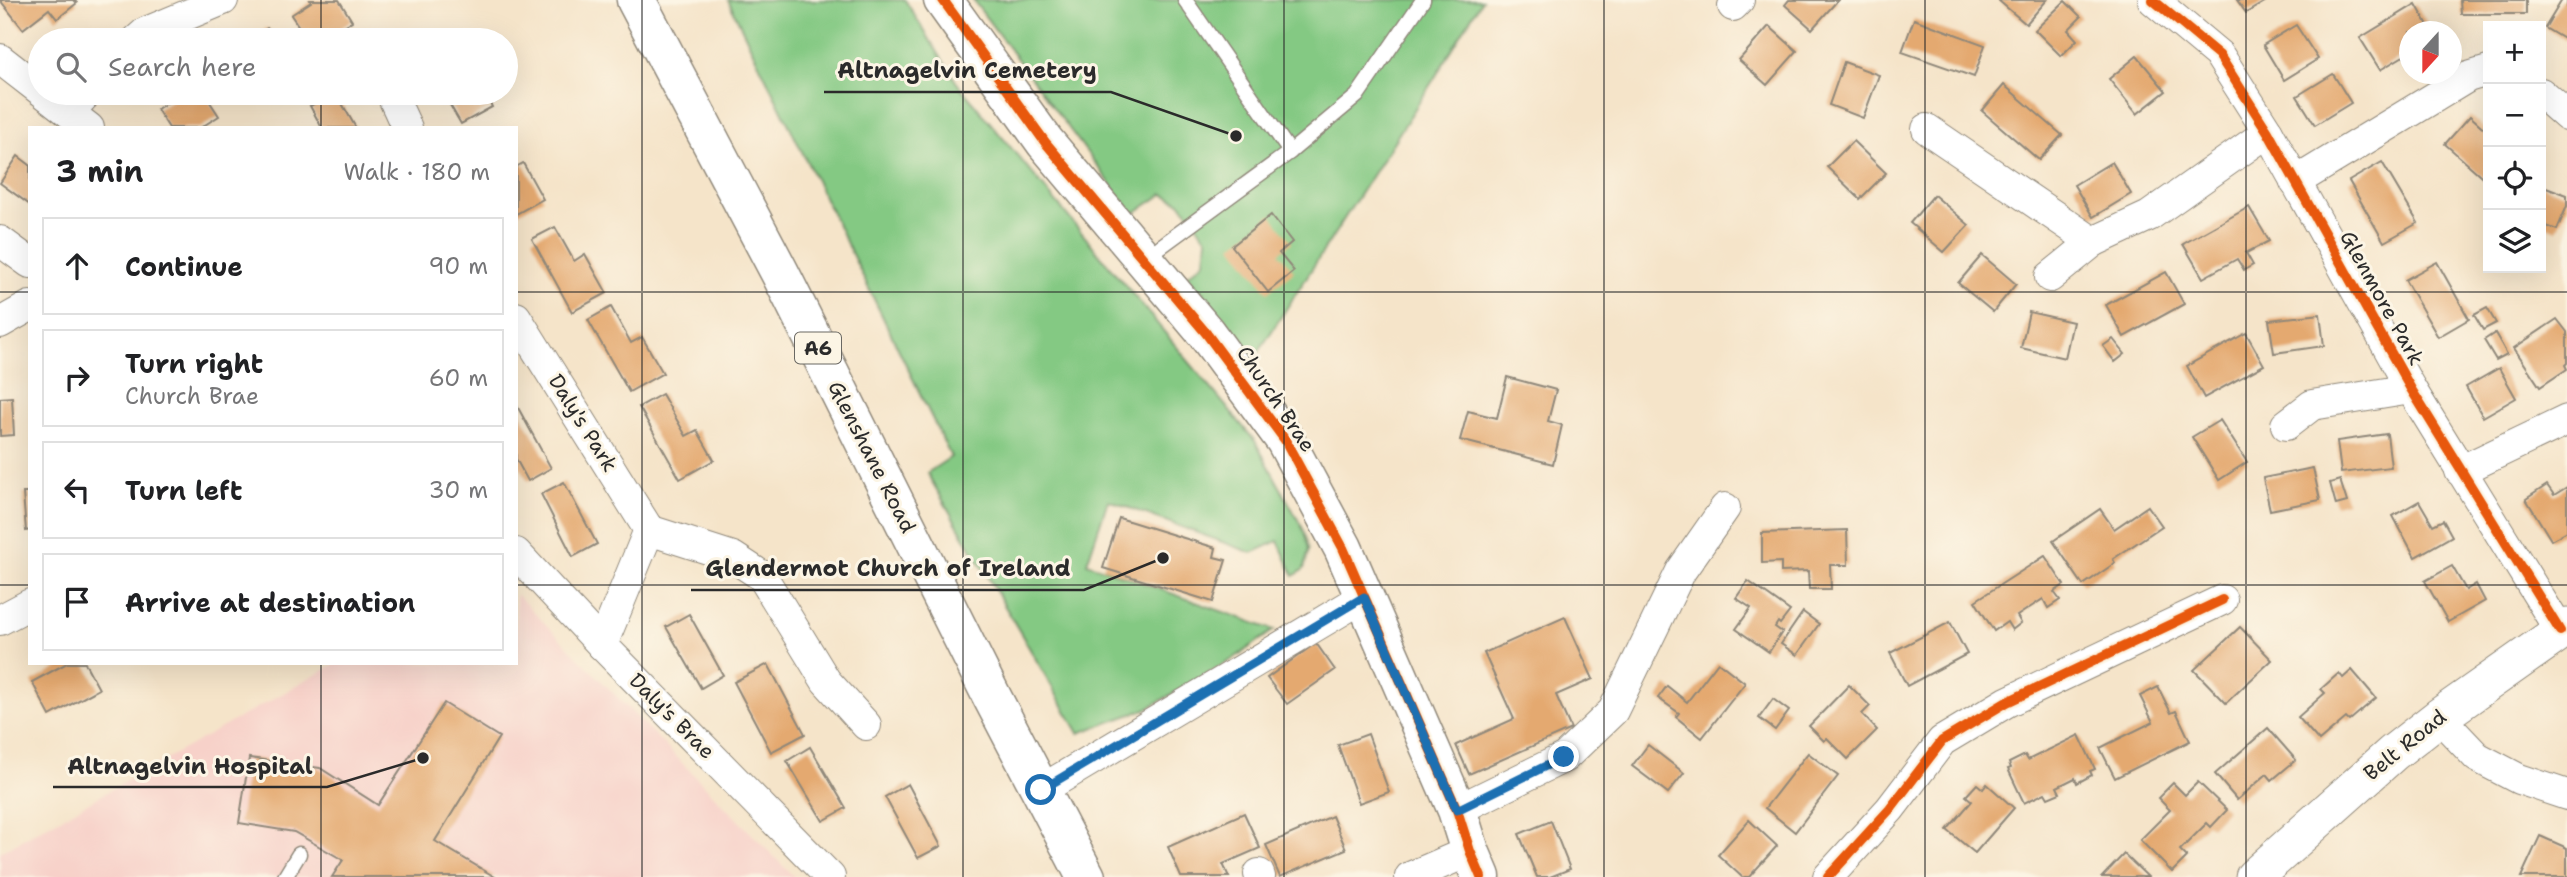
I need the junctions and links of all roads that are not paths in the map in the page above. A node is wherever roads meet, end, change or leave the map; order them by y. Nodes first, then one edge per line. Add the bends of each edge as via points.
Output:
1 (223, 0) edge
2 (636, 0) edge
3 (943, 0) edge
4 (1185, 0) edge
5 (1423, 0) edge
6 (2153, 0) edge
7 (156, 28) edge
8 (0, 59) edge
9 (2483, 72) edge
10 (28, 80) edge
11 (2546, 97) edge
12 (396, 105) edge
13 (2567, 116) edge
14 (406, 126) edge
15 (1927, 129) dead end
16 (2268, 132) junction
17 (1290, 152) junction
18 (2295, 182) junction
19 (0, 241) edge
20 (2093, 242) junction
21 (1144, 259) junction
22 (28, 262) edge
23 (2050, 277) dead end
24 (28, 307) edge
25 (518, 320) edge
26 (0, 323) edge
27 (2411, 389) junction
28 (2567, 420) edge
29 (2286, 425) dead end
30 (2460, 471) junction
31 (1725, 508) dead end
32 (649, 530) junction
33 (518, 555) edge
34 (1364, 597) junction
35 (2222, 600) dead end
36 (28, 605) edge
37 (0, 620) edge
38 (2563, 629) edge
39 (602, 645) junction
40 (2439, 717) junction
41 (866, 725) dead end
42 (1041, 790) junction
43 (2567, 795) edge
44 (1457, 810) junction
45 (299, 854) dead end
46 (1475, 864) edge
47 (285, 877) edge
48 (830, 877) edge
49 (1086, 877) edge
50 (1410, 877) edge
51 (1828, 877) edge
52 (2254, 877) edge

1 - 7 street
2 - 42 main road, Glenshane Road / A6 via 780,273
3 - 21 main road, Church Brae via 1045,142
4 - 17 lane
5 - 17 lane via 1357,96
6 - 16 street, Glenmore Park via 2220,55
8 - 10 street
9 - 18 street via 2468,77
11 - 13 street
12 - 14 street
15 - 20 street
16 - 18 street, Glenmore Park
16 - 20 street via 2149,216
17 - 21 lane
18 - 27 street, Glenmore Park
19 - 22 street
20 - 23 street
21 - 34 main road, Church Brae via 1285,440
24 - 26 street
25 - 32 street, Daly's Park
27 - 29 street, Glenmore Park via 2312,405
27 - 30 street, Glenmore Park
28 - 30 street
30 - 38 street, Glenmore Park
31 - 44 street via 1681,571 1613,711 1564,757
32 - 39 street
32 - 41 street via 733,557 762,576 826,681
33 - 39 street, Daly's Brae
34 - 42 street
34 - 44 main road, Church Brae
35 - 51 street via 2007,702 1942,741
36 - 37 street
38 - 40 street, Belt Road
39 - 48 street, Daly's Brae
40 - 43 street via 2477,757 2518,779
40 - 52 street, Belt Road
42 - 49 main road, Glenshane Road / A6
44 - 46 main road, Church Brae
45 - 47 lane
46 - 50 street

